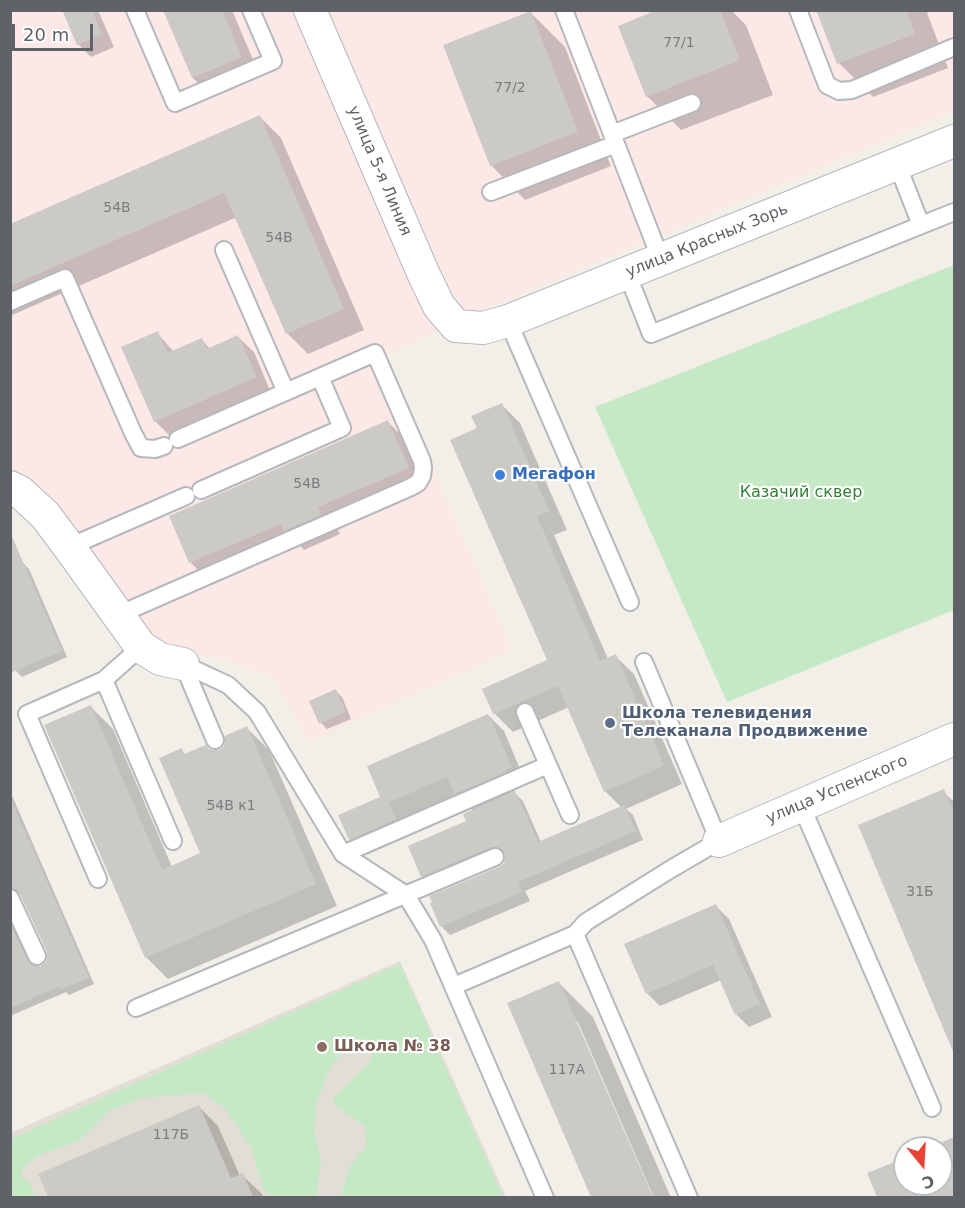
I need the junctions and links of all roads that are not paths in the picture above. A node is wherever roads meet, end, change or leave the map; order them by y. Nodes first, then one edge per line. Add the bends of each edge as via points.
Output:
1 (135, 10) edge
2 (251, 10) edge
3 (310, 10) edge
4 (564, 10) edge
5 (798, 10) edge
6 (954, 47) edge
7 (692, 103) dead end
8 (614, 139) junction
9 (954, 141) edge
10 (897, 164) junction
11 (491, 192) dead end
12 (954, 212) edge
13 (921, 225) junction
14 (224, 250) dead end
15 (661, 260) junction
16 (627, 273) junction
17 (10, 302) edge
18 (508, 321) junction
19 (456, 326) joint
20 (320, 377) junction
21 (286, 392) junction
22 (10, 487) edge
23 (69, 547) junction
24 (630, 602) dead end
25 (118, 615) junction
26 (141, 647) junction
27 (644, 662) dead end
28 (183, 664) junction
29 (104, 680) junction
30 (525, 712) dead end
31 (954, 739) edge
32 (215, 740) dead end
33 (548, 765) junction
34 (801, 805) junction
35 (570, 815) dead end
36 (173, 841) dead end
37 (719, 841) junction
38 (343, 854) junction
39 (495, 857) dead end
40 (98, 879) dead end
41 (406, 895) junction
42 (10, 898) edge
43 (574, 934) junction
44 (37, 956) dead end
45 (454, 986) junction
46 (136, 1008) dead end
47 (932, 1108) dead end
48 (545, 1197) edge
49 (689, 1197) edge

1 - 2 lane via 175,103 273,61
3 - 19 street, улица 5-я Линия via 424,275 439,306
4 - 8 lane
5 - 6 lane via 827,85 839,91 852,90
7 - 8 lane
8 - 11 lane
8 - 15 lane
9 - 10 street, улица Красных Зорь
10 - 13 lane
10 - 15 street, улица Красных Зорь
12 - 13 lane
13 - 16 lane via 651,334
14 - 21 lane
15 - 16 street, улица Красных Зорь
16 - 18 street, улица Красных Зорь
17 - 21 lane via 65,278 141,448 155,449
18 - 19 street, улица Красных Зорь via 483,328
18 - 24 lane
20 - 21 lane
20 - 23 lane via 342,428
20 - 25 lane via 375,353 422,461 418,483
22 - 23 street via 45,515
23 - 25 street
25 - 26 street
26 - 28 street via 160,659
26 - 29 lane
27 - 37 lane
28 - 32 lane
28 - 38 lane via 228,685 256,712
29 - 36 lane
29 - 40 lane via 27,714
30 - 33 lane
31 - 34 street, улица Успенского
33 - 35 lane
33 - 38 lane
34 - 37 street, улица Успенского
34 - 47 lane
37 - 43 lane via 586,922
38 - 41 lane
39 - 41 lane
41 - 45 lane
41 - 46 lane
42 - 44 lane
43 - 45 lane
43 - 49 lane
45 - 48 lane

